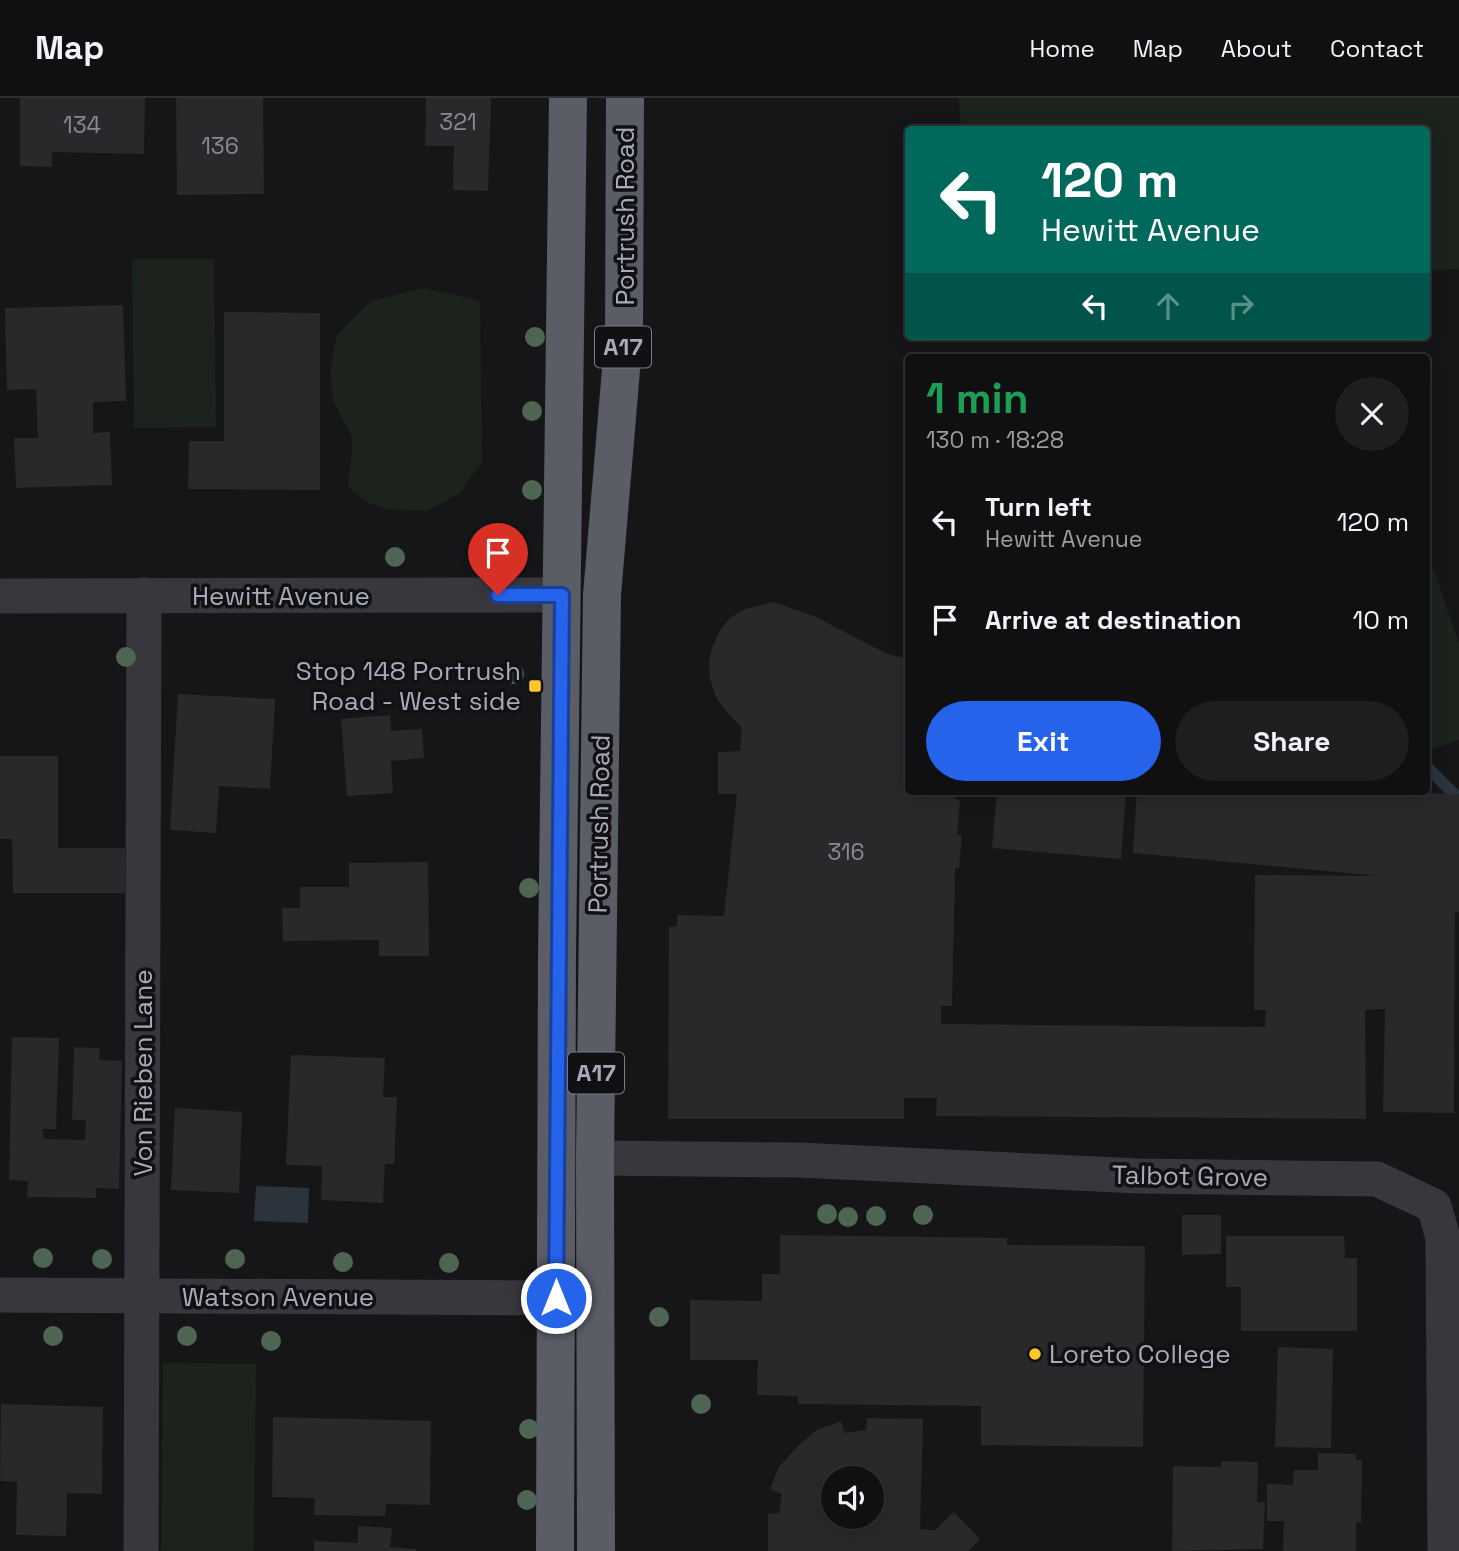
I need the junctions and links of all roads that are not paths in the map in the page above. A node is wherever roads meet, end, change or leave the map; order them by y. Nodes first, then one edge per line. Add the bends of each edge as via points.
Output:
1 (568, 98) edge
2 (625, 98) edge
3 (144, 594) junction
4 (562, 595) junction
5 (0, 596) edge
6 (595, 1158) junction
7 (0, 1295) edge
8 (142, 1296) junction
9 (556, 1298) junction
10 (141, 1551) edge
11 (555, 1551) edge
12 (596, 1551) edge
13 (1445, 1551) edge

1 - 4 highway, Portrush Road / A17
2 - 6 highway, Portrush Road / A17 via 624,334 602,595
3 - 4 street, Hewitt Avenue
3 - 5 street, Hewitt Avenue
3 - 8 street, Von Rieben Lane
4 - 9 highway, Portrush Road / A17
6 - 12 highway, Portrush Road / A17
6 - 13 street, Talbot Grove via 1377,1179 1434,1206 1443,1238
7 - 8 street, Watson Avenue
8 - 9 street, Watson Avenue
8 - 10 street, Von Rieben Lane
9 - 11 highway, Portrush Road / A17

